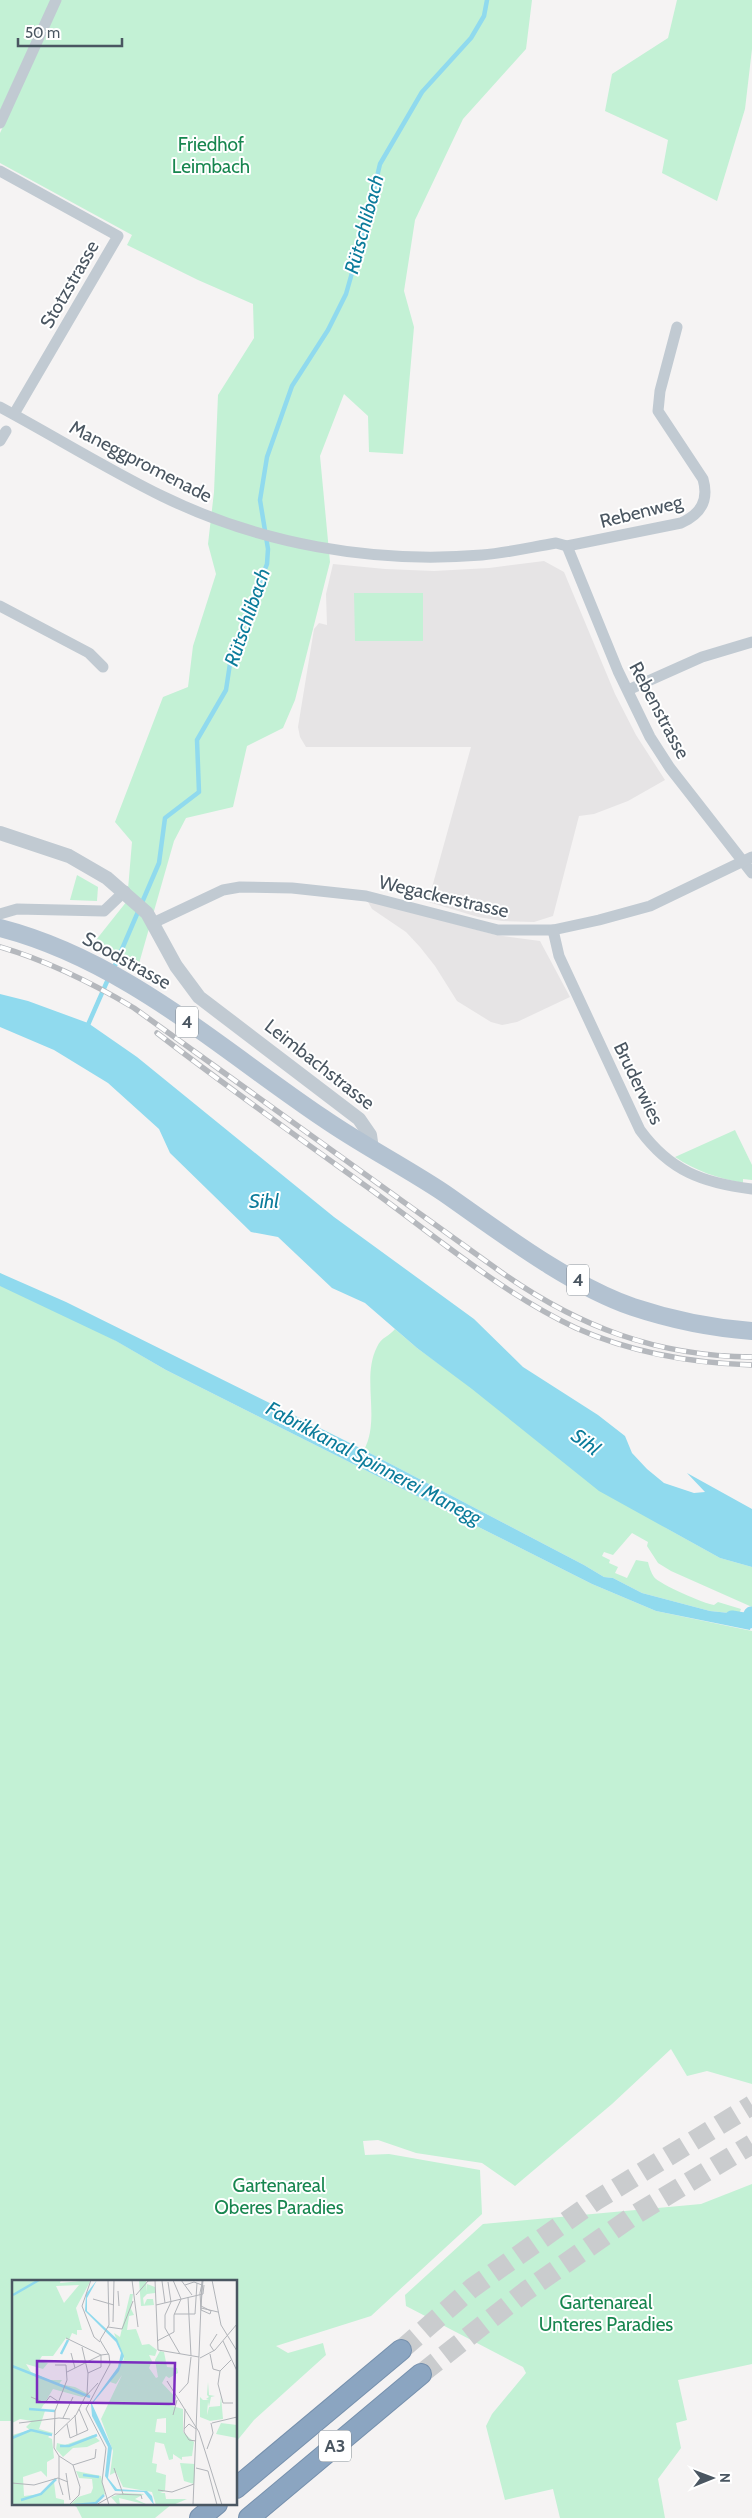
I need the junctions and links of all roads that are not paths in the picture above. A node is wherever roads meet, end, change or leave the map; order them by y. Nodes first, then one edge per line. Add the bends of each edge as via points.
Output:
1 (56, 0) edge
2 (0, 123) edge
3 (0, 171) edge
4 (677, 327) dead end
5 (0, 407) edge
6 (14, 414) junction
7 (567, 546) junction
8 (0, 606) edge
9 (752, 642) edge
10 (103, 667) dead end
11 (628, 690) junction
12 (0, 833) edge
13 (747, 859) edge
14 (752, 873) edge
15 (129, 895) junction
16 (0, 914) edge
17 (150, 918) junction
18 (0, 928) edge
19 (553, 930) junction
20 (372, 1149) junction
21 (752, 1189) edge
22 (752, 1330) edge
23 (400, 2350) tunnel mouth
24 (421, 2374) tunnel mouth
25 (238, 2486) edge
26 (215, 2506) edge
27 (200, 2518) edge
28 (249, 2518) edge

1 - 2 street
3 - 6 street, Stotzstrasse via 118,236
4 - 7 street, Rebenweg via 658,411 703,478 706,488 701,509 682,523
5 - 6 street, Maneggpromenade
6 - 7 street, Maneggpromenade via 162,496 230,524 279,539 363,553 420,557 482,555 556,543
7 - 11 street, Rebenstrasse
8 - 10 street via 89,653
9 - 11 street via 702,657
11 - 13 street, Rebenstrasse via 650,737 670,768
12 - 15 street, Leimbachstrasse via 72,858 108,878
13 - 14 street, Rebenstrasse
13 - 19 street, Wegackerstrasse via 650,906
15 - 16 street via 104,911 17,909
15 - 17 street, Leimbachstrasse
17 - 19 street, Wegackerstrasse via 223,890 292,888 366,896 498,930
17 - 20 street, Leimbachstrasse via 176,966 199,997 359,1119 370,1135
18 - 20 main road, Soodstrasse / 4 via 62,949 115,974 323,1119
19 - 21 street, Bruderwies via 559,956 640,1130 651,1145 671,1163 697,1177 723,1186
20 - 22 main road, 4 via 548,1264 594,1289 631,1306 677,1320
23 - 25 highway, A3
24 - 28 highway, A3
26 - 27 highway

